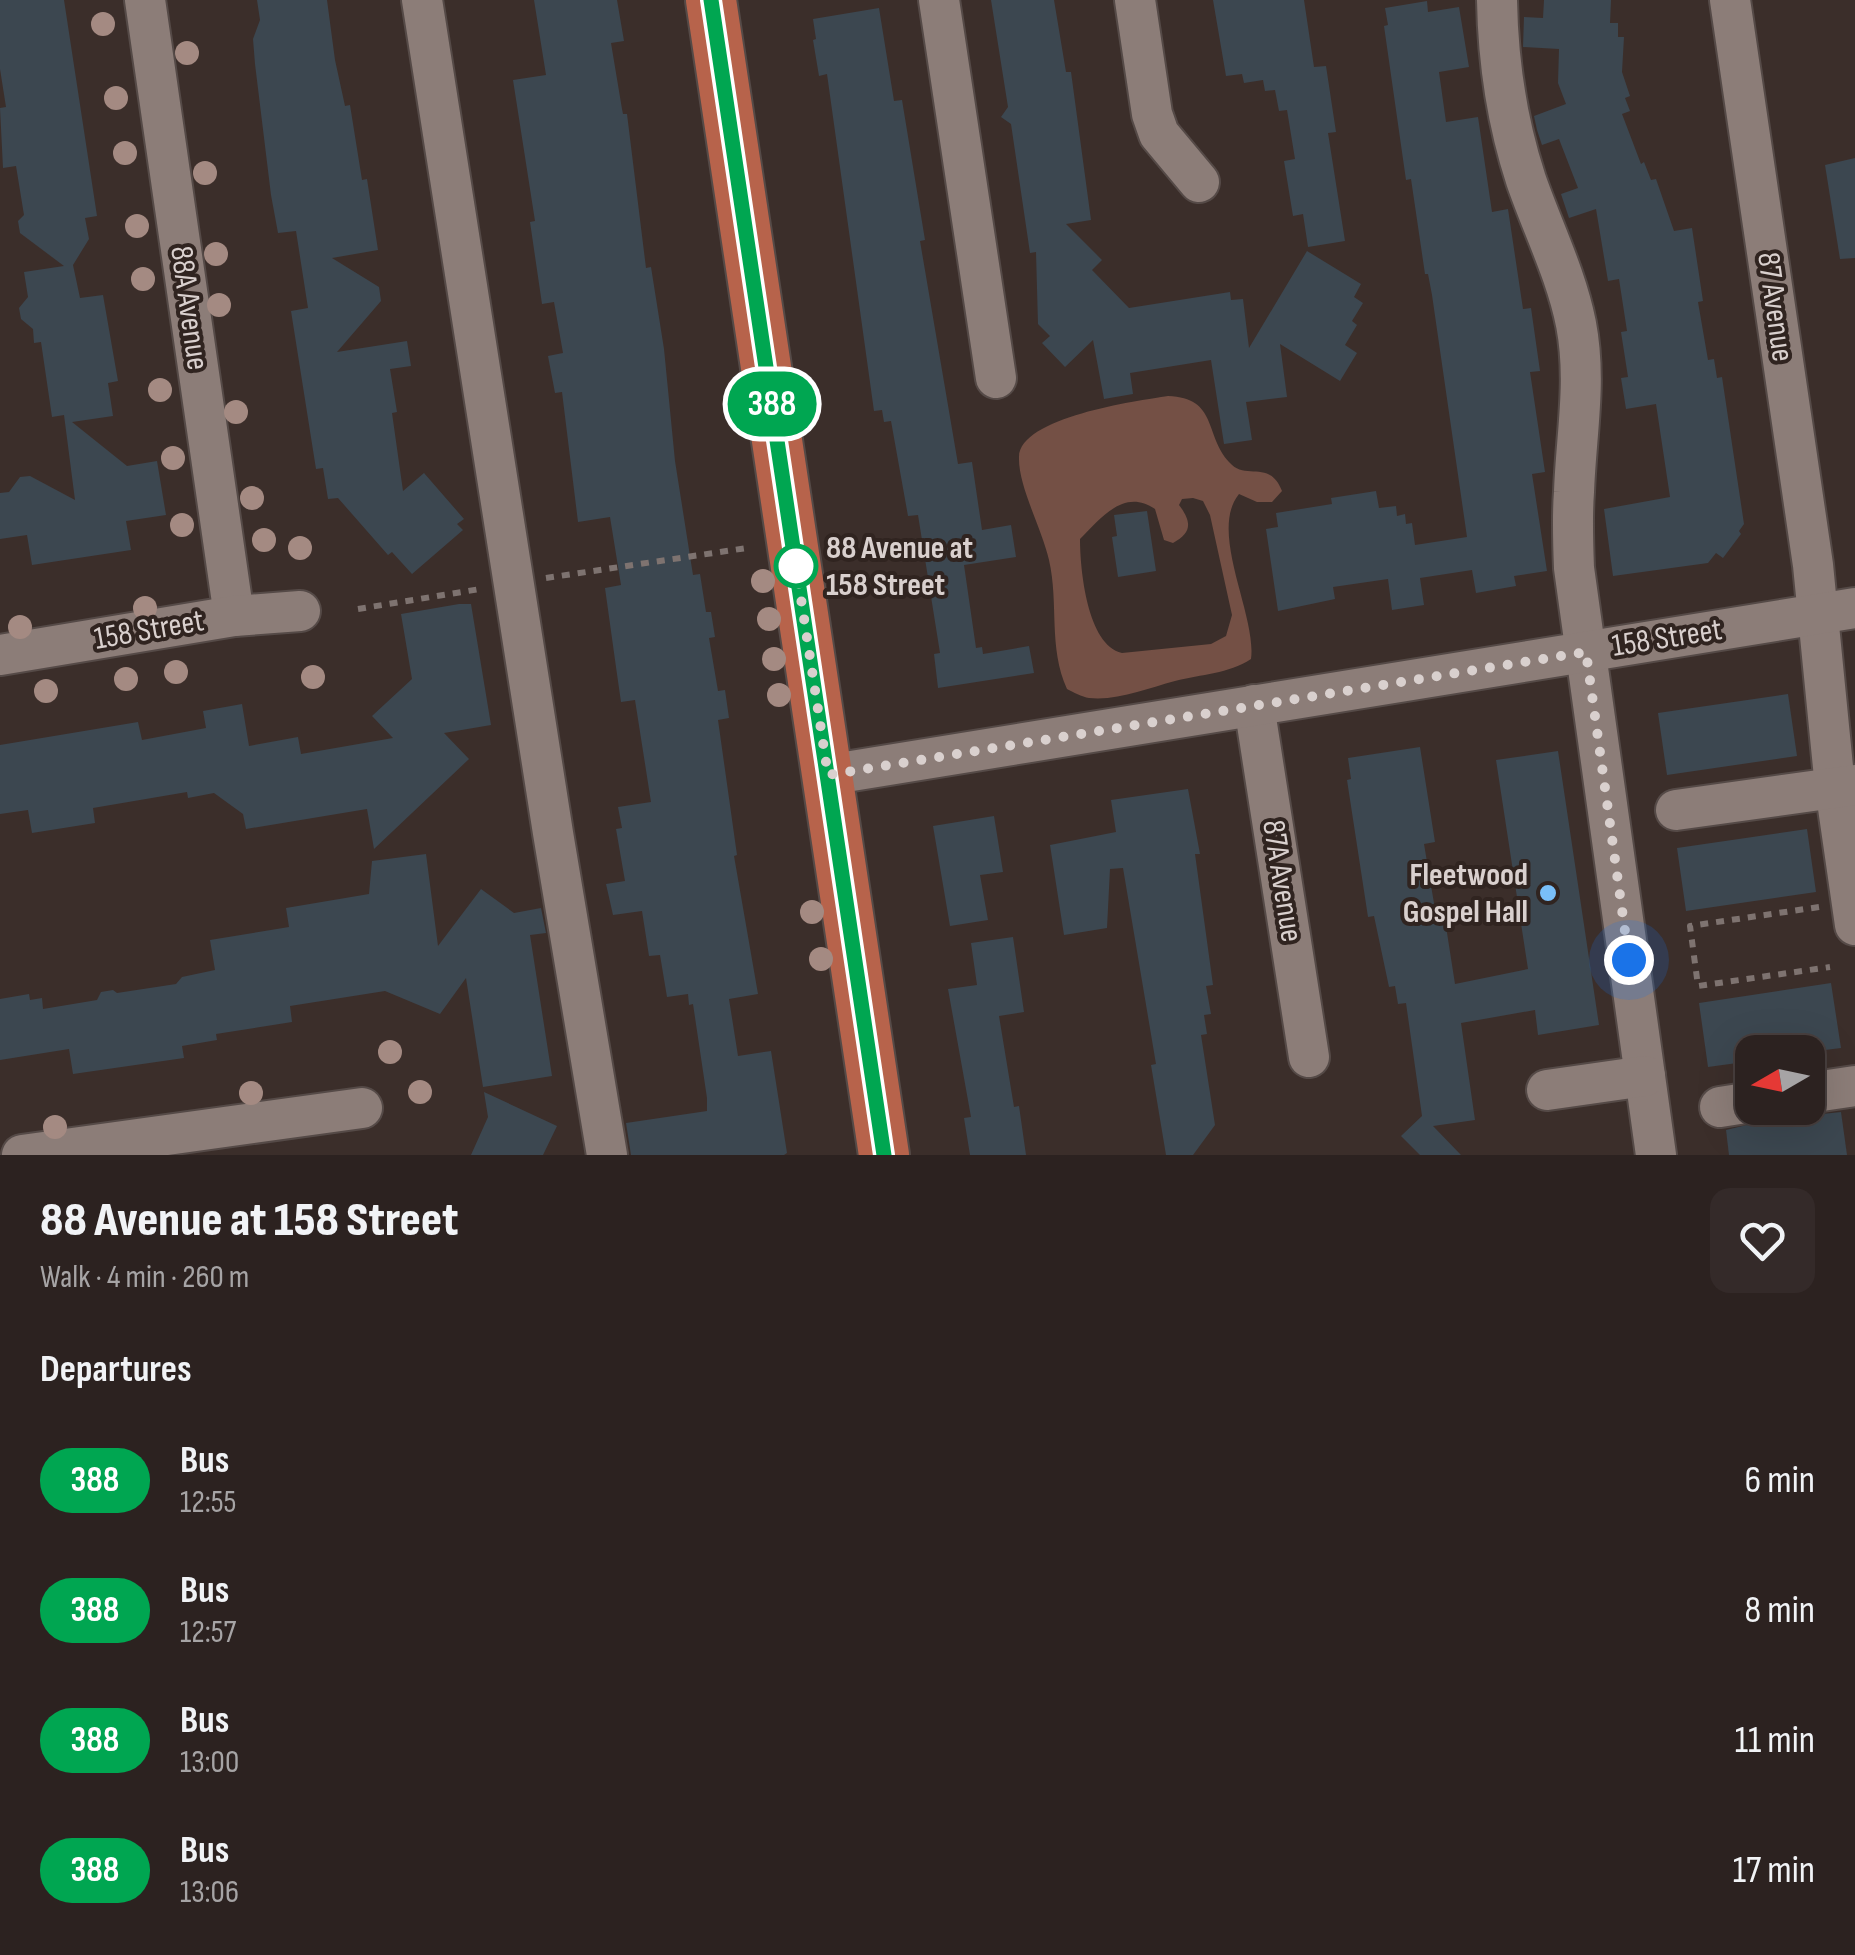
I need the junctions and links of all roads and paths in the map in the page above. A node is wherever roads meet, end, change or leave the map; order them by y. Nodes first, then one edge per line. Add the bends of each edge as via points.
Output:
1 (145, 0) edge
2 (422, 0) edge
3 (711, 0) edge
4 (939, 0) edge
5 (1135, 0) edge
6 (1497, 0) edge
7 (1730, 0) edge
8 (1199, 182) dead end
9 (996, 378) dead end
10 (746, 548) dead end
11 (536, 580) dead end
12 (492, 587) dead end
13 (358, 609) dead end
14 (300, 611) dead end
15 (1836, 611) edge
16 (234, 616) junction
17 (1586, 652) junction
18 (0, 656) edge
19 (1254, 705) junction
20 (828, 775) junction
21 (1845, 786) edge
22 (1676, 810) dead end
23 (1820, 906) dead end
24 (1855, 926) edge
25 (1830, 967) dead end
26 (1309, 1057) dead end
27 (1645, 1076) junction
28 (1855, 1086) edge
29 (1547, 1090) dead end
30 (1825, 1090) edge
31 (362, 1108) dead end
32 (22, 1155) edge
33 (606, 1155) edge
34 (884, 1155) edge
35 (1656, 1155) edge

1 - 16 street, 88A Avenue
2 - 33 street
3 - 20 main road
4 - 9 street
5 - 8 street via 1159,134
6 - 17 street via 1510,121 1563,274 1578,339 1582,389 1573,542
7 - 15 street, 87 Avenue
10 - 11 path
12 - 13 path
14 - 16 street, 158 Street
15 - 17 street, 158 Street
15 - 21 street, 87 Avenue
16 - 18 street, 158 Street
17 - 19 street, 158 Street
17 - 27 street
19 - 20 street, 158 Street
19 - 26 street, 87A Avenue
20 - 34 main road
21 - 22 street
21 - 24 street, 87 Avenue
23 - 25 path via 1690,926 1698,986
27 - 29 street
27 - 35 street
28 - 30 street
31 - 32 street

